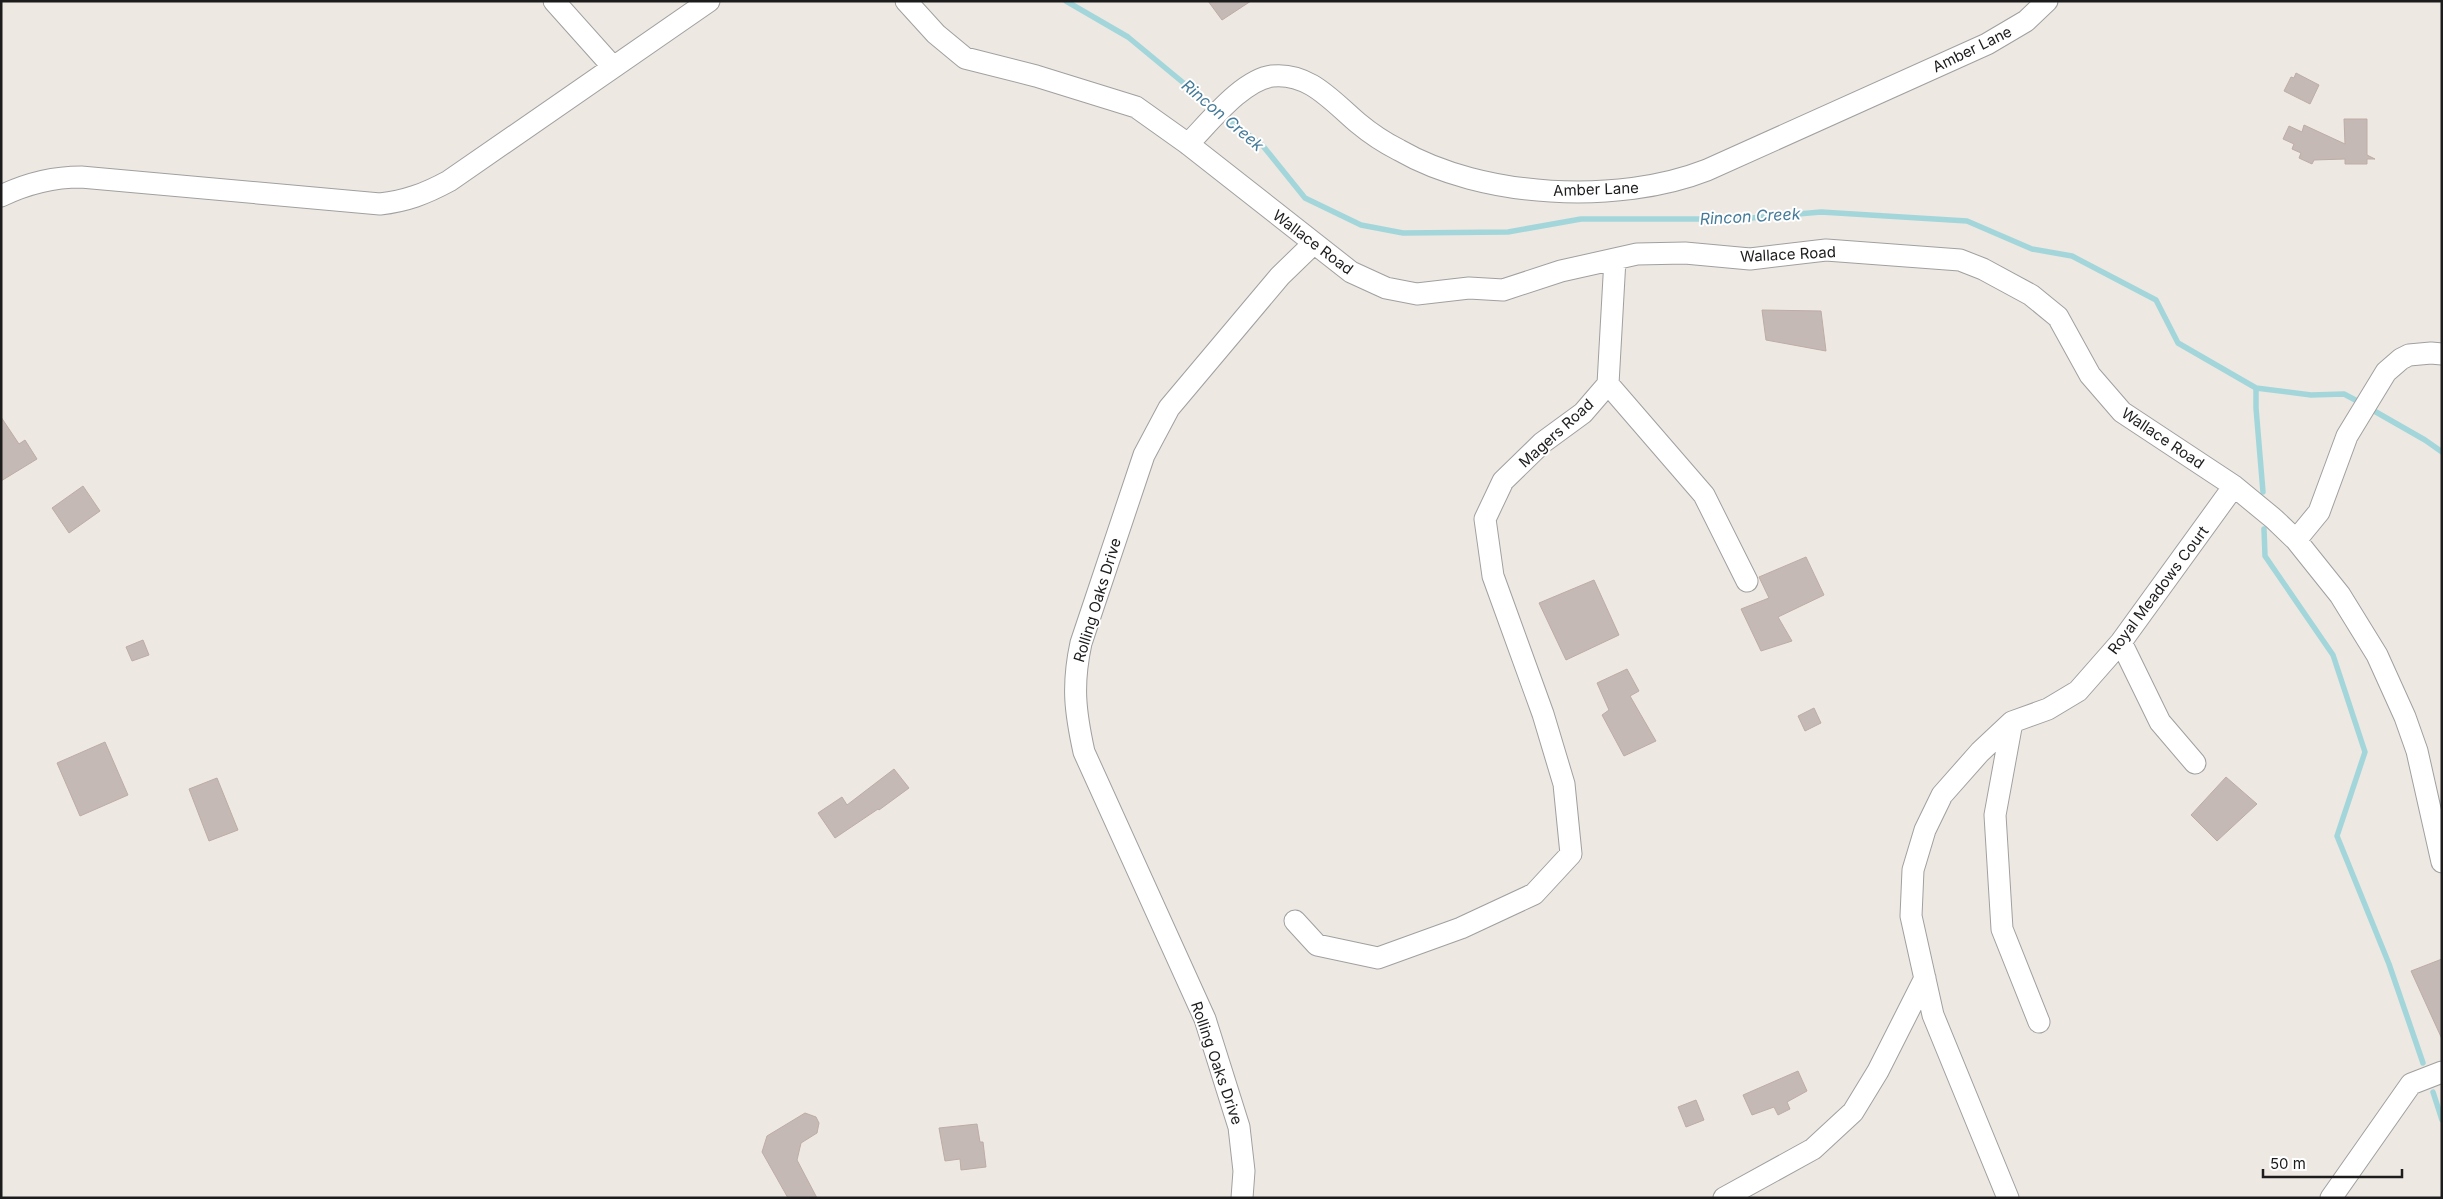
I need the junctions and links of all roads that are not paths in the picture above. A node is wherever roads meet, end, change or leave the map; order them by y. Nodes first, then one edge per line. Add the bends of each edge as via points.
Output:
1 (554, 1) edge
2 (709, 1) edge
3 (906, 1) edge
4 (2047, 1) edge
5 (614, 67) junction
6 (1188, 144) junction
7 (1, 196) edge
8 (1313, 244) junction
9 (1615, 259) junction
10 (2442, 354) edge
11 (1608, 384) junction
12 (2234, 486) junction
13 (2296, 540) junction
14 (1746, 581) dead end
15 (2121, 642) junction
16 (2012, 722) junction
17 (2195, 763) dead end
18 (2442, 862) edge
19 (1296, 921) dead end
20 (1924, 978) junction
21 (2039, 1022) dead end
22 (2442, 1072) edge
23 (1242, 1198) edge
24 (1724, 1198) edge
25 (2008, 1198) edge
26 (2331, 1198) edge

1 - 5 street
2 - 5 street
3 - 6 street, Wallace Road via 936,34 965,58 1136,107
4 - 6 street, Amber Lane via 2026,21 1987,44 1688,178 1642,188 1553,191 1495,184 1435,168 1397,150 1315,86 1292,76 1270,76 1249,84
5 - 7 street via 448,181 423,195 403,201 380,204 81,177 39,180
6 - 8 street, Wallace Road
8 - 9 street, Wallace Road via 1351,272 1386,288 1417,294 1469,288 1503,290 1562,271
8 - 23 street, Rolling Oaks Drive via 1280,276 1169,408 1144,455 1081,643 1075,670 1075,708 1084,752 1205,1019 1240,1127 1244,1171
9 - 11 street
9 - 12 street, Wallace Road via 1637,254 1685,252 1750,259 1826,250 1960,260 2031,295 2058,318 2090,375 2122,412
10 - 13 street via 2420,353 2401,358 2386,372 2352,426 2319,512
11 - 14 street via 1704,495
11 - 19 street, Magers Road via 1583,413 1542,443 1503,481 1485,519 1492,576 1543,714 1564,784 1570,854 1534,894 1461,928 1378,958 1317,945
12 - 13 street, Wallace Road
12 - 15 street, Royal Meadows Court
13 - 18 street, Wallace Road via 2354,615 2392,687 2417,751
15 - 16 street, Royal Meadows Court via 2078,691 2048,709
15 - 17 street via 2160,722
16 - 20 street via 1942,795 1925,830 1913,870 1911,916
16 - 21 street via 1995,815 2002,929
20 - 24 street via 1878,1071 1853,1112 1812,1148
20 - 25 street via 1933,1015
22 - 26 street via 2411,1084

